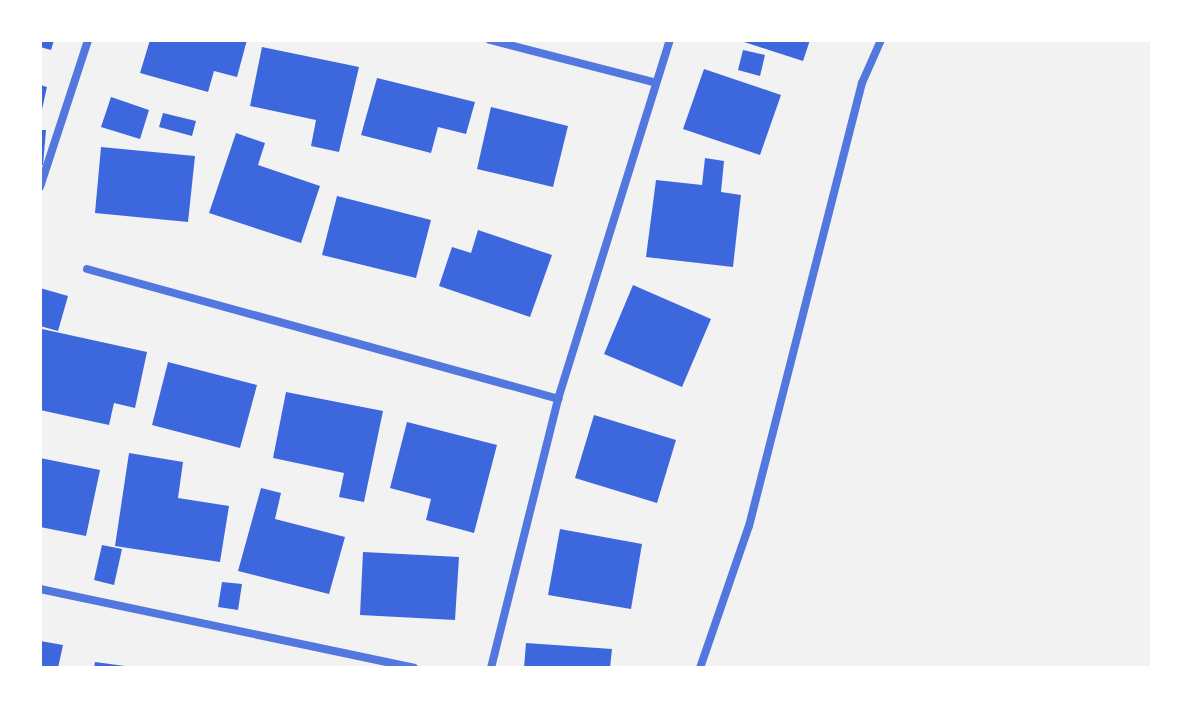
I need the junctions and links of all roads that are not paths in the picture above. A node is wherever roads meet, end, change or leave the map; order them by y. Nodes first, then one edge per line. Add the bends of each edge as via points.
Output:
1 (88, 40) edge
2 (490, 40) edge
3 (670, 40) edge
4 (881, 40) edge
5 (654, 82) junction
6 (40, 187) edge
7 (87, 269) dead end
8 (558, 399) junction
9 (40, 589) edge
10 (414, 668) edge
11 (491, 668) edge
12 (700, 668) edge

1 - 6 street
2 - 5 street
3 - 5 street
4 - 12 street via 862,83 749,526
5 - 8 street
7 - 8 street
8 - 11 street
9 - 10 street

